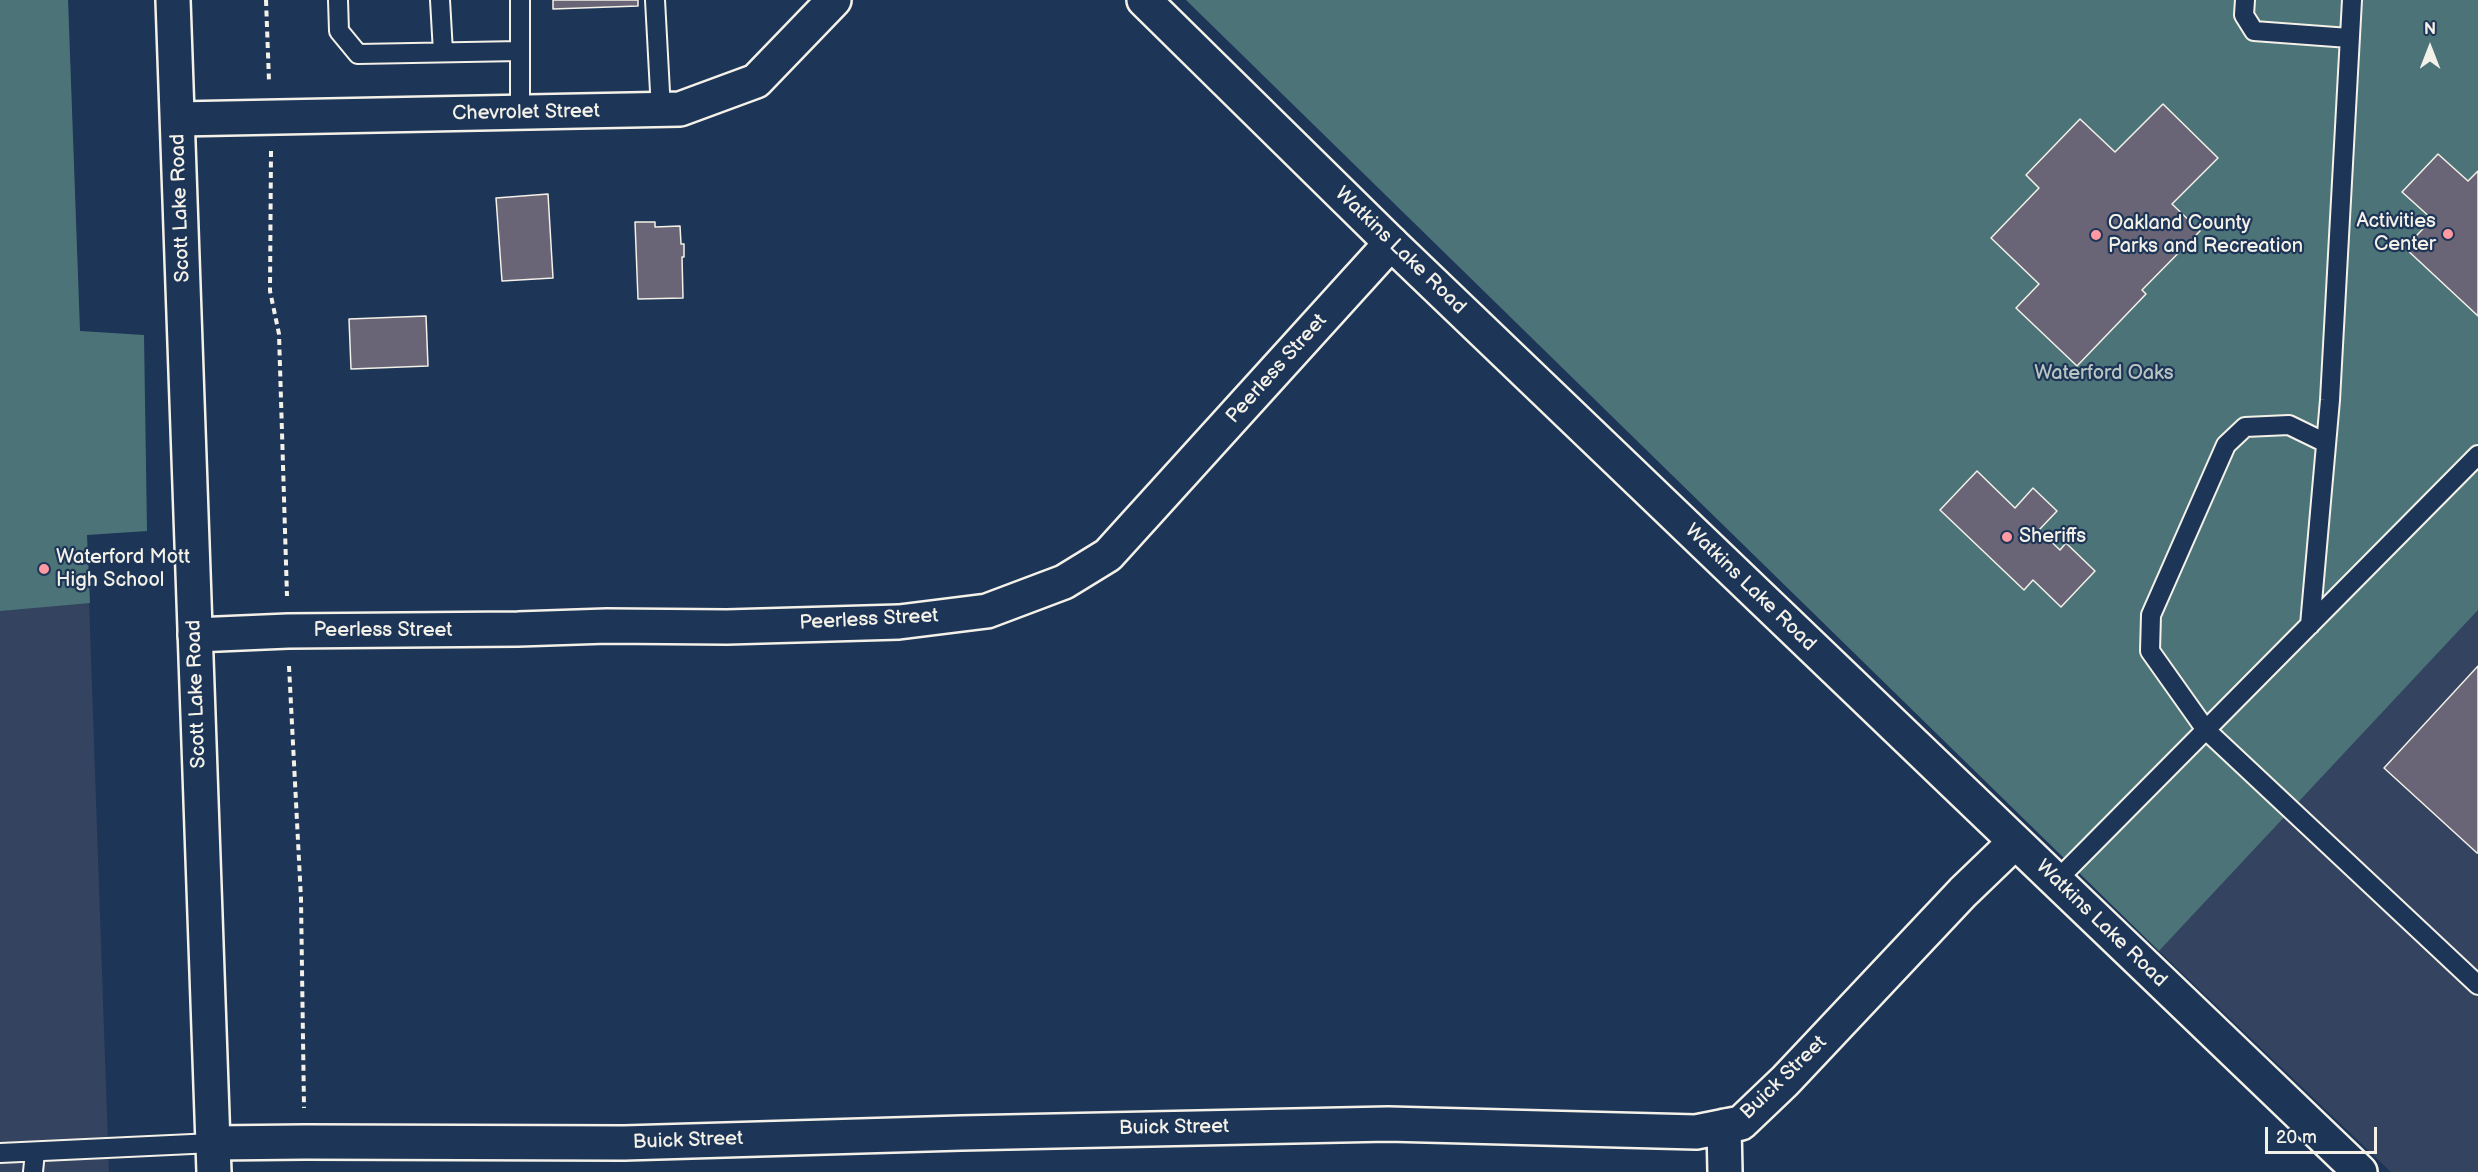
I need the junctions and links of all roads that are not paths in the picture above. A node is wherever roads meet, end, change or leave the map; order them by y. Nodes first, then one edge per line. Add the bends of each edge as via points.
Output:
1 (173, 0) edge
2 (338, 0) edge
3 (441, 0) edge
4 (520, 0) edge
5 (655, 0) edge
6 (834, 0) edge
7 (1144, 0) edge
8 (2245, 0) edge
9 (2352, 0) edge
10 (2349, 38) junction
11 (520, 51) junction
12 (443, 52) junction
13 (662, 110) junction
14 (520, 114) junction
15 (178, 119) junction
16 (1391, 243) junction
17 (2326, 443) junction
18 (2478, 454) edge
19 (2310, 625) junction
20 (195, 635) junction
21 (2206, 729) junction
22 (2015, 842) junction
23 (2056, 881) junction
24 (2478, 985) edge
25 (1724, 1126) junction
26 (35, 1152) junction
27 (0, 1153) edge
28 (213, 1158) edge
29 (33, 1172) edge
30 (1725, 1172) edge
31 (2360, 1172) edge

1 - 15 street, Scott Lake Road
2 - 12 lane via 339,31 358,54
3 - 12 lane
4 - 11 lane
5 - 13 lane
6 - 13 street, Chevrolet Street via 756,81 680,109
7 - 16 street, Watkins Lake Road
8 - 10 lane via 2244,15 2254,31
9 - 10 lane
10 - 17 lane
11 - 12 lane
11 - 14 lane
13 - 14 street, Chevrolet Street
14 - 15 street, Chevrolet Street
15 - 20 street, Scott Lake Road
16 - 20 street, Peerless Street via 1108,555 1064,582 987,611 899,622
16 - 22 street, Watkins Lake Road
17 - 19 lane
17 - 21 lane via 2289,425 2245,427 2226,445 2151,615 2150,651
18 - 19 lane
19 - 21 lane
20 - 28 street, Scott Lake Road
21 - 23 lane
21 - 24 lane
22 - 23 street, Watkins Lake Road
22 - 25 street, Buick Street via 1785,1081 1741,1123
23 - 31 street, Watkins Lake Road
25 - 28 street, Buick Street via 1696,1132 1388,1124 624,1143 305,1142
25 - 30 street
26 - 27 lane
26 - 28 lane
26 - 29 lane

